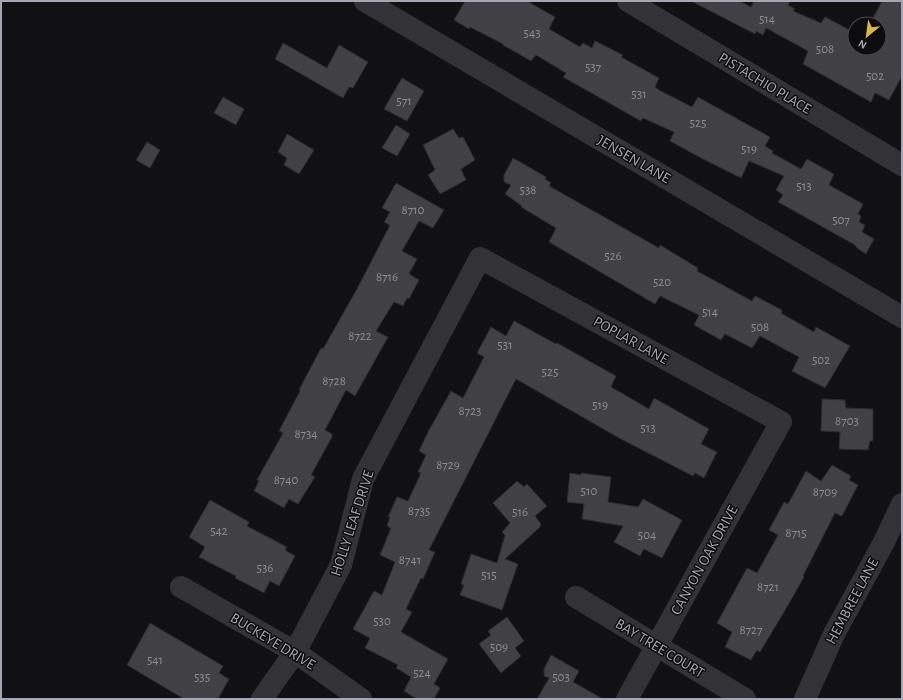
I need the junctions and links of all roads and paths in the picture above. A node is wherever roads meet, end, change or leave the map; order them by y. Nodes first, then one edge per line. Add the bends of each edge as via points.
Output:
1 (365, 1) edge
2 (628, 1) edge
3 (902, 165) edge
4 (480, 258) joint
5 (902, 317) edge
6 (781, 422) joint
7 (902, 504) edge
8 (181, 586) dead end
9 (576, 597) dead end
10 (657, 646) junction
11 (295, 652) junction
12 (262, 699) edge
13 (361, 699) edge
14 (628, 699) edge
15 (745, 699) edge
16 (805, 699) edge

1 - 5 street, JENSEN LANE
2 - 3 street, PISTACHIO PLACE
4 - 6 street, POPLAR LANE
4 - 11 street, HOLLY LEAF DRIVE via 363,480 341,565
6 - 10 street, CANYON OAK DRIVE
7 - 16 street, HEMBREE LANE via 834,634
8 - 11 street, BUCKEYE DRIVE
9 - 10 street, BAY TREE COURT
10 - 14 street, CANYON OAK DRIVE
10 - 15 street, BAY TREE COURT
11 - 12 street, HOLLY LEAF DRIVE
11 - 13 street, BUCKEYE DRIVE

